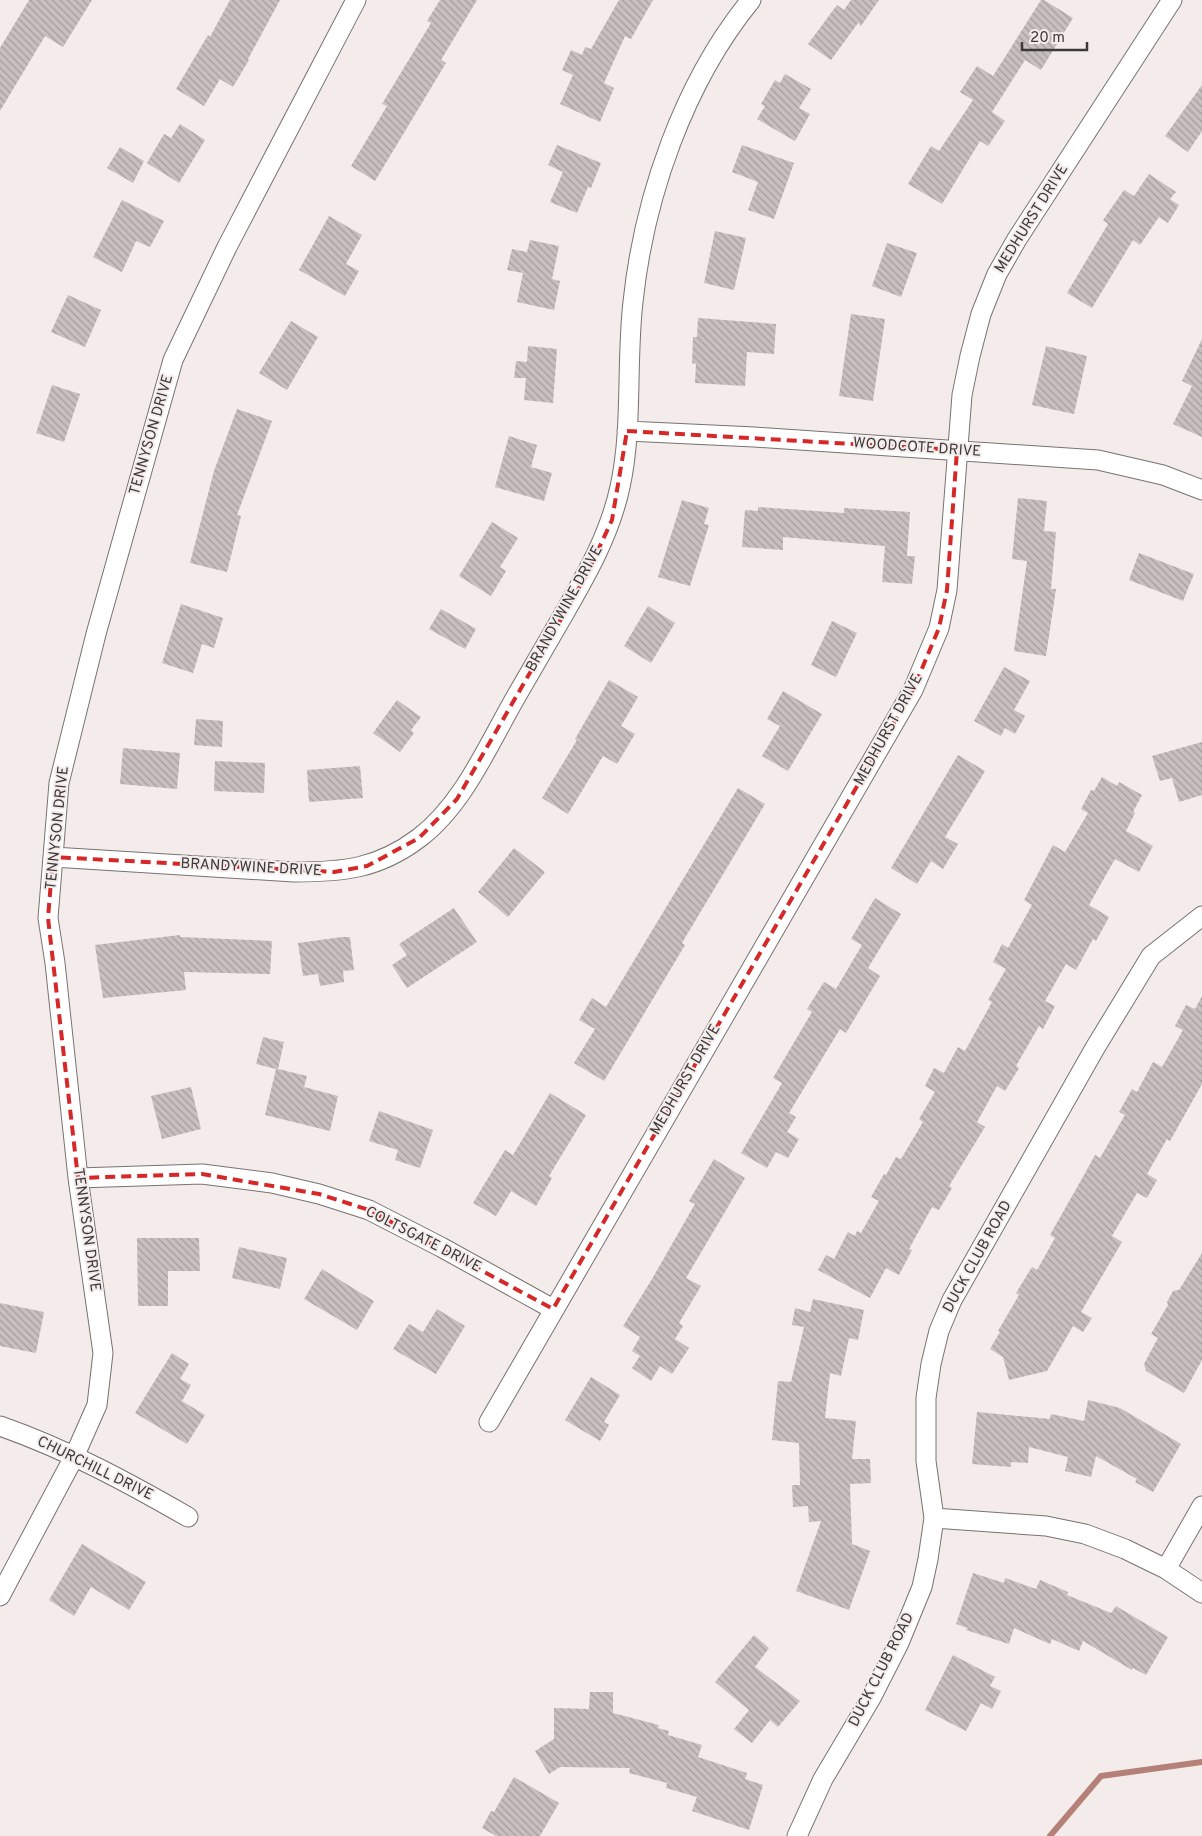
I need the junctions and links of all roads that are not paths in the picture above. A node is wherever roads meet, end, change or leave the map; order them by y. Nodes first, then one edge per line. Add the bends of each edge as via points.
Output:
1 (356, 0) edge
2 (751, 0) edge
3 (1172, 0) edge
4 (627, 431) junction
5 (957, 450) junction
6 (1202, 490) edge
7 (52, 857) junction
8 (1202, 916) edge
9 (78, 1178) junction
10 (553, 1310) junction
11 (488, 1422) dead end
12 (0, 1426) edge
13 (74, 1457) junction
14 (1202, 1506) edge
15 (188, 1517) dead end
16 (934, 1518) junction
17 (1166, 1569) junction
18 (1202, 1593) edge
19 (0, 1596) edge
20 (797, 1836) edge

1 - 7 street, TENNYSON DRIVE via 226,247 173,360 96,634 60,783
2 - 4 street, BRANDYWINE DRIVE via 705,70 675,133 658,181 633,302
3 - 5 street, MEDHURST DRIVE via 997,274 970,356 962,395
4 - 5 street, WOODCOTE DRIVE
4 - 7 street, BRANDYWINE DRIVE via 621,484 602,544 456,799 438,822 419,838 367,866 334,872
5 - 6 street, WOODCOTE DRIVE via 1098,460 1163,475
5 - 10 street, MEDHURST DRIVE via 947,590 939,628 913,690
7 - 9 street, TENNYSON DRIVE via 48,918
8 - 16 street, DUCK CLUB ROAD via 1151,956 952,1300 939,1332 926,1398 926,1461
9 - 10 street, COLTSGATE DRIVE via 202,1174 272,1183 319,1194 370,1210
9 - 13 street, TENNYSON DRIVE via 103,1353 97,1405
10 - 11 street, MEDHURST DRIVE
12 - 13 street, CHURCHILL DRIVE
13 - 15 street, CHURCHILL DRIVE
13 - 19 street, TENNYSON DRIVE
14 - 17 street
16 - 17 street via 1046,1526 1085,1534
16 - 20 street, DUCK CLUB ROAD via 922,1586 912,1614 871,1698 821,1783
17 - 18 street

